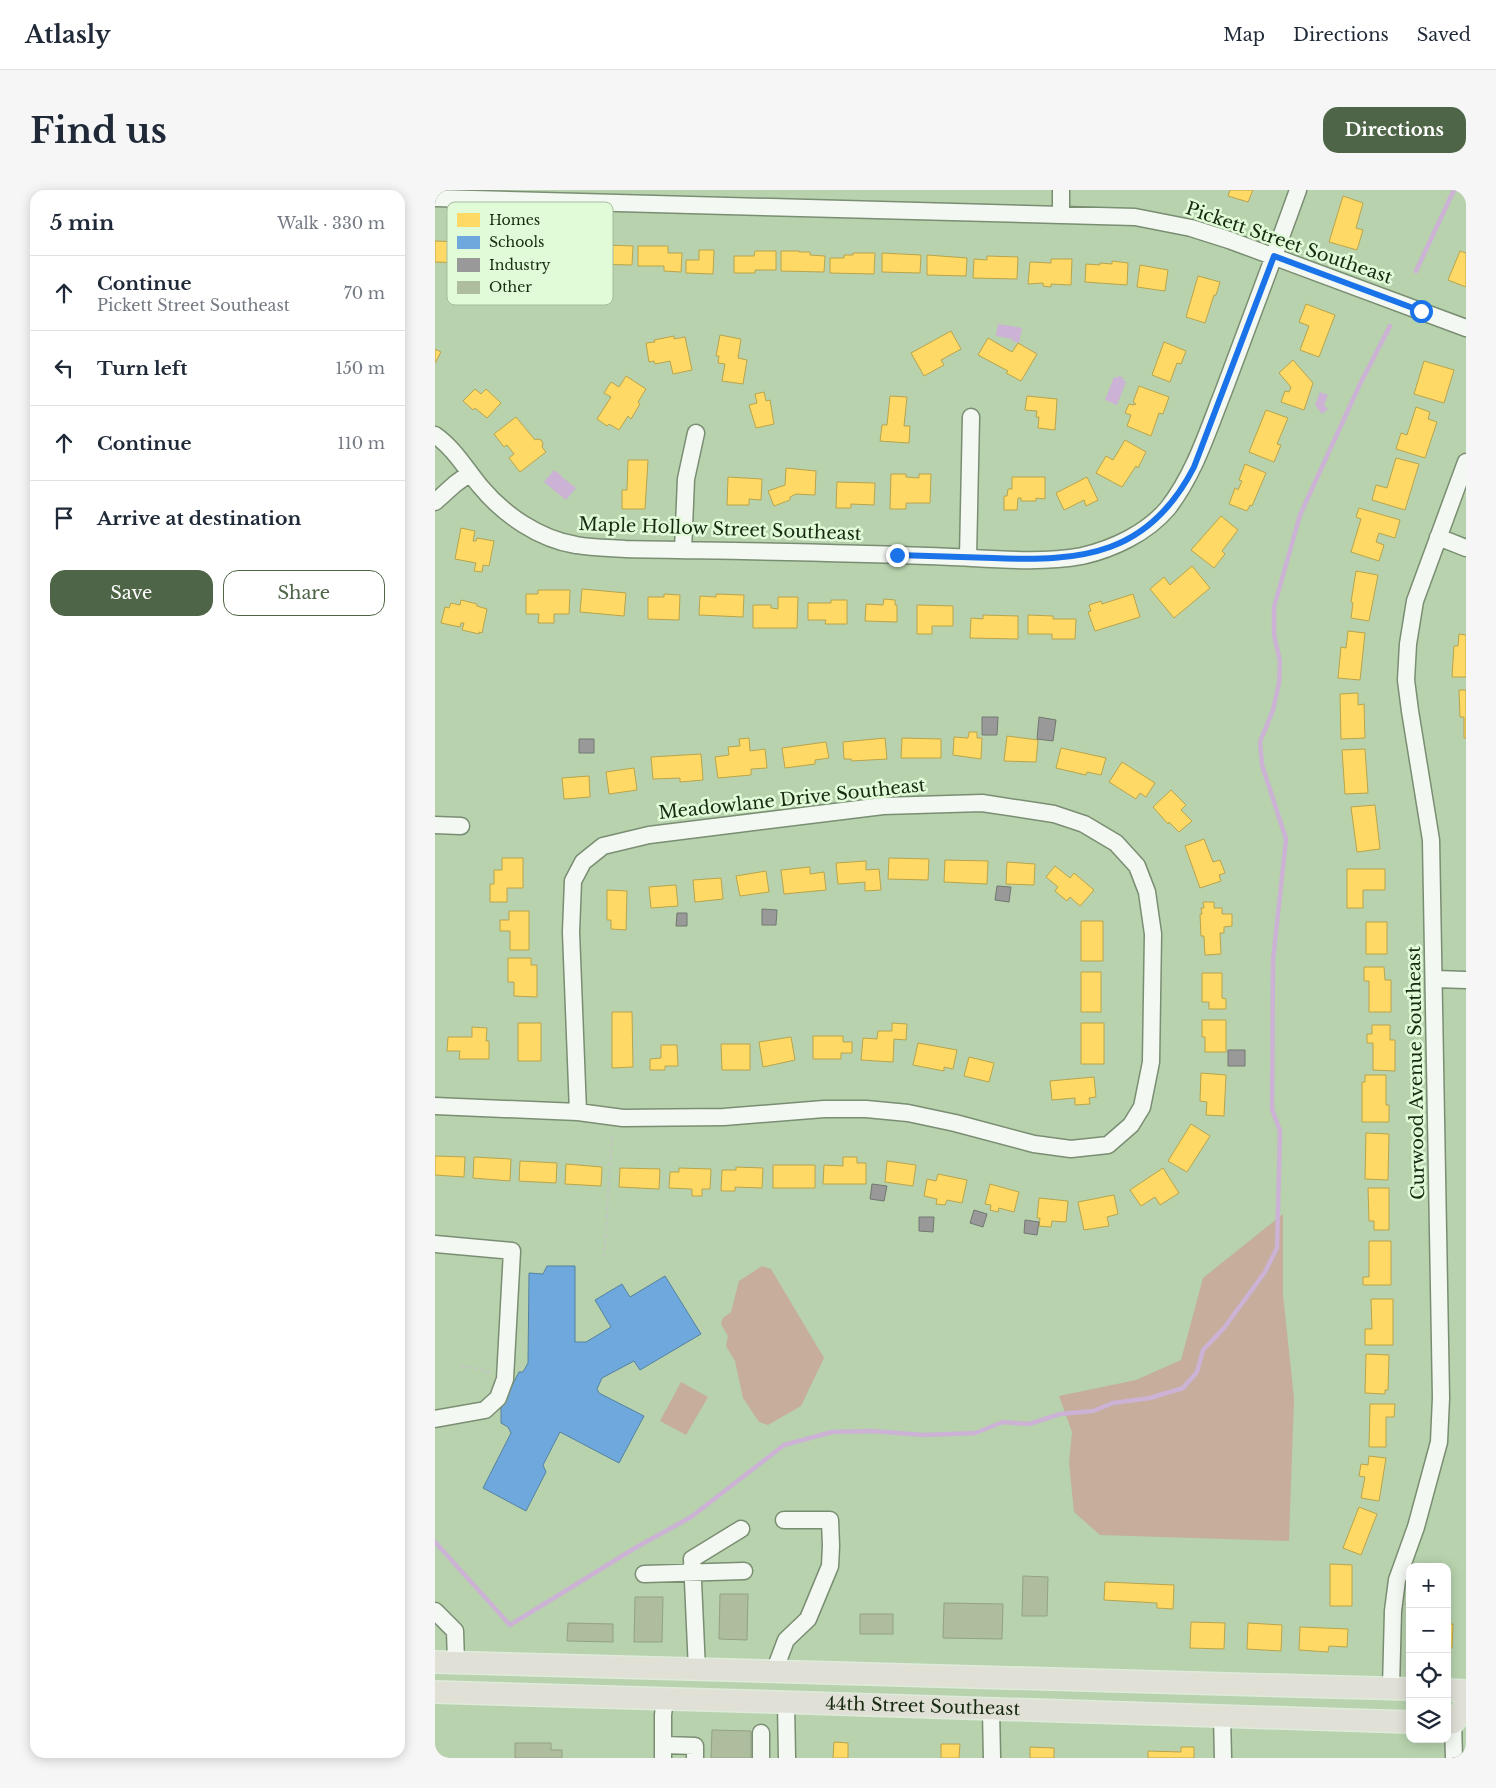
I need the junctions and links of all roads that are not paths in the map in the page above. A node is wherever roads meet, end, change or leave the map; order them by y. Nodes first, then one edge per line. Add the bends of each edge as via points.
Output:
1 (1061, 190) edge
2 (1298, 190) edge
3 (435, 198) edge
4 (592, 202) edge
5 (613, 203) edge
6 (1061, 214) junction
7 (1274, 256) junction
8 (1466, 328) edge
9 (971, 418) dead end
10 (696, 432) dead end
11 (435, 435) edge
12 (1466, 462) edge
13 (470, 473) junction
14 (435, 502) edge
15 (1438, 536) junction
16 (1466, 548) edge
17 (683, 550) junction
18 (968, 557) junction
19 (435, 826) edge
20 (461, 826) dead end
21 (1435, 979) junction
22 (1466, 980) edge
23 (435, 1106) edge
24 (578, 1112) junction
25 (435, 1244) edge
26 (435, 1419) edge
27 (783, 1520) dead end
28 (741, 1529) dead end
29 (744, 1571) dead end
30 (692, 1572) junction
31 (643, 1574) dead end
32 (435, 1611) edge
33 (435, 1630) edge
34 (455, 1631) junction
35 (435, 1662) edge
36 (456, 1662) junction
37 (575, 1666) junction
38 (697, 1670) junction
39 (774, 1672) junction
40 (827, 1673) junction
41 (1083, 1680) junction
42 (1400, 1689) edge
43 (1451, 1690) edge
44 (1466, 1691) edge
45 (435, 1692) edge
46 (539, 1695) junction
47 (665, 1699) junction
48 (733, 1702) junction
49 (786, 1703) junction
50 (1466, 1705) edge
51 (991, 1710) junction
52 (1048, 1711) junction
53 (1222, 1715) junction
54 (1339, 1719) junction
55 (1406, 1722) edge
56 (1456, 1723) edge
57 (761, 1733) dead end
58 (695, 1745) edge
59 (663, 1751) edge
60 (761, 1758) edge
61 (787, 1758) edge
62 (992, 1758) edge
63 (1223, 1758) edge
64 (1454, 1758) edge

1 - 6 street
2 - 7 street, Maple Hollow Street Southeast
3 - 4 street, Pickett Street Southeast
5 - 6 street, Pickett Street Southeast
6 - 7 street, Pickett Street Southeast via 1157,220
7 - 8 street, Pickett Street Southeast
7 - 18 street, Maple Hollow Street Southeast via 1194,467 1162,514 1132,536 1095,552 1026,560
9 - 18 street
10 - 17 street via 686,479
11 - 13 street, Maple Hollow Street Southeast
12 - 15 street, Curwood Avenue Southeast
13 - 14 street
13 - 17 street, Maple Hollow Street Southeast via 511,516 541,535 577,546
15 - 16 street
15 - 21 street, Curwood Avenue Southeast via 1415,601 1406,680 1431,840
17 - 18 street, Maple Hollow Street Southeast
19 - 20 street
21 - 22 street
21 - 42 street, Curwood Avenue Southeast via 1439,1442 1416,1527 1397,1580 1393,1611
23 - 24 street, Meadowlane Drive Southeast
24 - 24 street, Meadowlane Drive Southeast via 623,1118 715,1118 866,1109 908,1113 1034,1144 1071,1149 1108,1144 1131,1125 1142,1107 1151,1062 1153,934 1147,892 1137,866 1115,843 1085,824 1053,814 982,803 883,806 649,835 603,846 583,862 573,881 571,932
25 - 26 street via 512,1251 505,1379 498,1398 485,1410
27 - 39 street via 830,1520 830,1566 808,1618 786,1640
28 - 30 street via 692,1559
29 - 30 street
30 - 31 street
30 - 38 street
32 - 34 street
33 - 34 street
34 - 36 street
35 - 36 main road, 44th Street Southeast
36 - 37 main road, 44th Street Southeast
37 - 38 main road, 44th Street Southeast
37 - 46 main road via 572,1676 563,1685
38 - 39 main road, 44th Street Southeast
39 - 40 main road, 44th Street Southeast
39 - 48 main road via 761,1689
40 - 41 main road, 44th Street Southeast
40 - 49 main road via 806,1680
41 - 42 main road, 44th Street Southeast
41 - 52 main road via 1081,1691 1073,1699
42 - 54 main road via 1374,1711
43 - 44 main road
45 - 46 main road, 44th Street Southeast
46 - 47 main road, 44th Street Southeast
47 - 48 main road, 44th Street Southeast
47 - 59 street
48 - 49 main road, 44th Street Southeast
49 - 51 main road, 44th Street Southeast
49 - 61 street
50 - 56 main road
51 - 52 main road, 44th Street Southeast
51 - 62 street
52 - 53 main road, 44th Street Southeast
53 - 54 main road, 44th Street Southeast
53 - 63 street
54 - 55 main road, 44th Street Southeast
56 - 64 street
57 - 60 street
58 - 59 street

